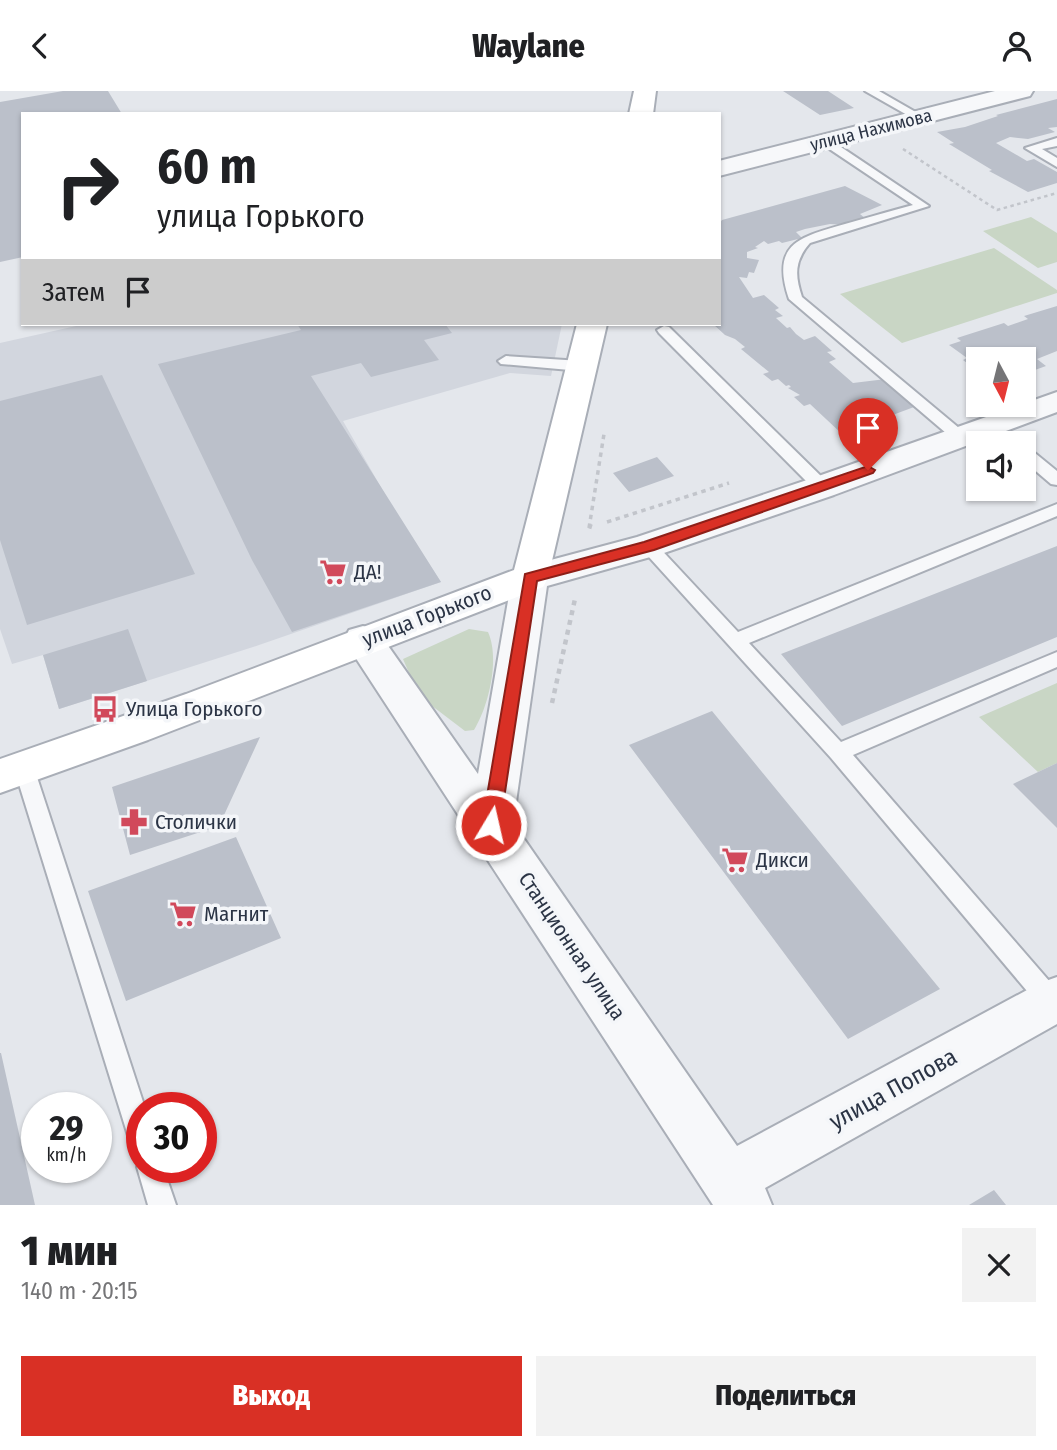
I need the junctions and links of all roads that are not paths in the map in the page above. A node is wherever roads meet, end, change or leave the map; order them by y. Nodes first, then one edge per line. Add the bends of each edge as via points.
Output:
1 (645, 91) edge
2 (871, 91) edge
3 (1022, 91) edge
4 (641, 112) edge
5 (920, 118) junction
6 (826, 141) junction
7 (1057, 142) edge
8 (1057, 163) edge
9 (721, 168) edge
10 (592, 326) edge
11 (664, 330) dead end
12 (506, 361) dead end
13 (582, 366) junction
14 (1057, 401) edge
15 (981, 431) edge
16 (995, 431) edge
17 (966, 442) edge
18 (1036, 463) edge
19 (1057, 480) edge
20 (822, 487) junction
21 (1057, 510) edge
22 (648, 546) junction
23 (530, 578) junction
24 (363, 640) junction
25 (737, 640) junction
26 (1057, 659) edge
27 (838, 753) junction
28 (12, 772) edge
29 (491, 825) junction
30 (1055, 1001) edge
31 (126, 1094) edge
32 (155, 1183) edge
33 (737, 1192) edge
34 (162, 1205) edge

1 - 4 street
2 - 5 lane
3 - 5 street, улица Нахимова
5 - 6 street, улица Нахимова
6 - 9 street, улица Нахимова
6 - 15 lane via 923,206 805,240 793,252 788,276 796,299
7 - 8 lane via 1031,149
10 - 13 street
11 - 20 lane
12 - 13 lane
13 - 23 street
14 - 16 street, улица Горького
17 - 20 street, улица Горького
18 - 19 lane
20 - 22 street, улица Горького
21 - 25 lane
22 - 23 street, улица Горького
22 - 25 lane
23 - 24 street, улица Горького
23 - 29 street
24 - 28 street, улица Горького
24 - 29 street, Станционная улица
25 - 27 lane
26 - 27 lane
27 - 30 lane
28 - 31 lane
29 - 33 street, Станционная улица
30 - 33 street, улица Попова
32 - 34 lane

